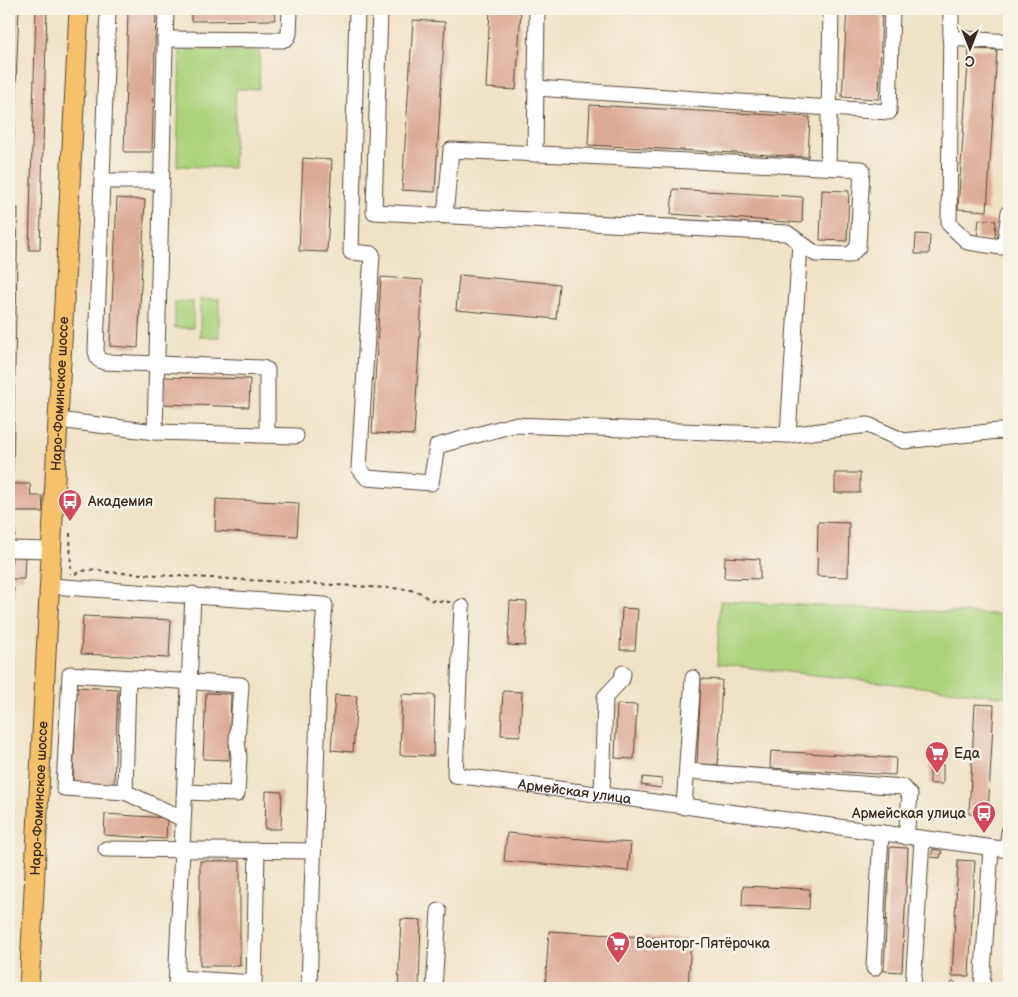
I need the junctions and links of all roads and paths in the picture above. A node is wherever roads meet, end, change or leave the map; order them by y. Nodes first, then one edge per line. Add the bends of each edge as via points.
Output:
1 (79, 9) edge
2 (108, 9) edge
3 (166, 9) edge
4 (290, 9) edge
5 (357, 9) edge
6 (380, 9) edge
7 (537, 9) edge
8 (832, 9) edge
9 (892, 9) edge
10 (951, 9) edge
11 (950, 38) junction
12 (165, 39) junction
13 (1009, 42) edge
14 (536, 88) junction
15 (828, 107) junction
16 (535, 154) junction
17 (828, 167) junction
18 (102, 180) junction
19 (162, 181) junction
20 (1009, 212) edge
21 (445, 216) junction
22 (800, 243) junction
23 (157, 364) junction
24 (58, 420) junction
25 (155, 432) junction
26 (1009, 432) edge
27 (267, 435) junction
28 (788, 435) junction
29 (296, 436) dead end
30 (70, 533) dead end
31 (9, 549) edge
32 (52, 550) junction
33 (50, 586) junction
34 (193, 594) junction
35 (462, 607) joint
36 (623, 673) dead end
37 (128, 678) junction
38 (693, 678) dead end
39 (189, 682) junction
40 (687, 771) junction
41 (125, 792) junction
42 (184, 792) junction
43 (602, 795) junction
44 (684, 806) junction
45 (183, 820) junction
46 (1009, 832) edge
47 (882, 833) junction
48 (906, 836) junction
49 (922, 839) junction
50 (991, 848) junction
51 (106, 849) dead end
52 (182, 850) junction
53 (257, 850) junction
54 (1008, 850) edge
55 (313, 851) junction
56 (439, 911) dead end
57 (874, 968) dead end
58 (176, 983) edge
59 (28, 988) edge
60 (309, 988) edge
61 (434, 988) edge
62 (913, 988) edge
63 (982, 988) edge

1 - 24 main road, Наро-Фоминское шоссе
2 - 18 street
3 - 12 street
4 - 12 street via 290,34 282,40
5 - 28 street via 351,252 372,254 359,468 367,478 431,483 436,446 513,425
6 - 21 street via 374,212
7 - 14 street
8 - 15 street
9 - 15 street via 889,112
10 - 11 street
11 - 13 street
11 - 20 street via 950,224 968,242 1001,247 1005,242
12 - 19 street
14 - 15 street
14 - 16 street
15 - 17 street
16 - 17 street
16 - 21 street via 451,150
17 - 22 street via 862,169 858,247 850,254 816,254
18 - 19 street
18 - 23 street via 98,358 104,362
19 - 23 street
21 - 22 street via 787,233
22 - 28 street
23 - 25 street
23 - 27 street via 267,370
24 - 25 street
24 - 32 main road, Наро-Фоминское шоссе
25 - 27 street
26 - 28 street via 904,441 868,425
27 - 29 street
30 - 35 path via 69,574 98,569 406,589 419,592 430,600 447,601
31 - 32 street
32 - 33 main road, Наро-Фоминское шоссе
33 - 34 street
33 - 59 main road, Наро-Фоминское шоссе
34 - 39 street
34 - 55 street via 325,605
35 - 43 street, Армейская улица via 455,776
36 - 43 street via 622,679 606,697
37 - 39 street
37 - 41 street
37 - 41 street via 70,674 64,788
38 - 40 street
39 - 42 street
39 - 42 street via 241,685 239,757 237,794
40 - 44 street
40 - 48 street via 903,787 910,795
41 - 45 street
42 - 45 street
43 - 44 street, Армейская улица
44 - 47 street, Армейская улица
45 - 52 street
46 - 54 street
47 - 48 street, Армейская улица
47 - 57 street
48 - 49 street, Армейская улица
49 - 50 street, Армейская улица
49 - 62 street
50 - 54 street, Армейская улица
50 - 63 street
51 - 52 street
52 - 53 street
52 - 58 street
53 - 55 street
53 - 58 street via 254,983
55 - 60 street
56 - 61 street

